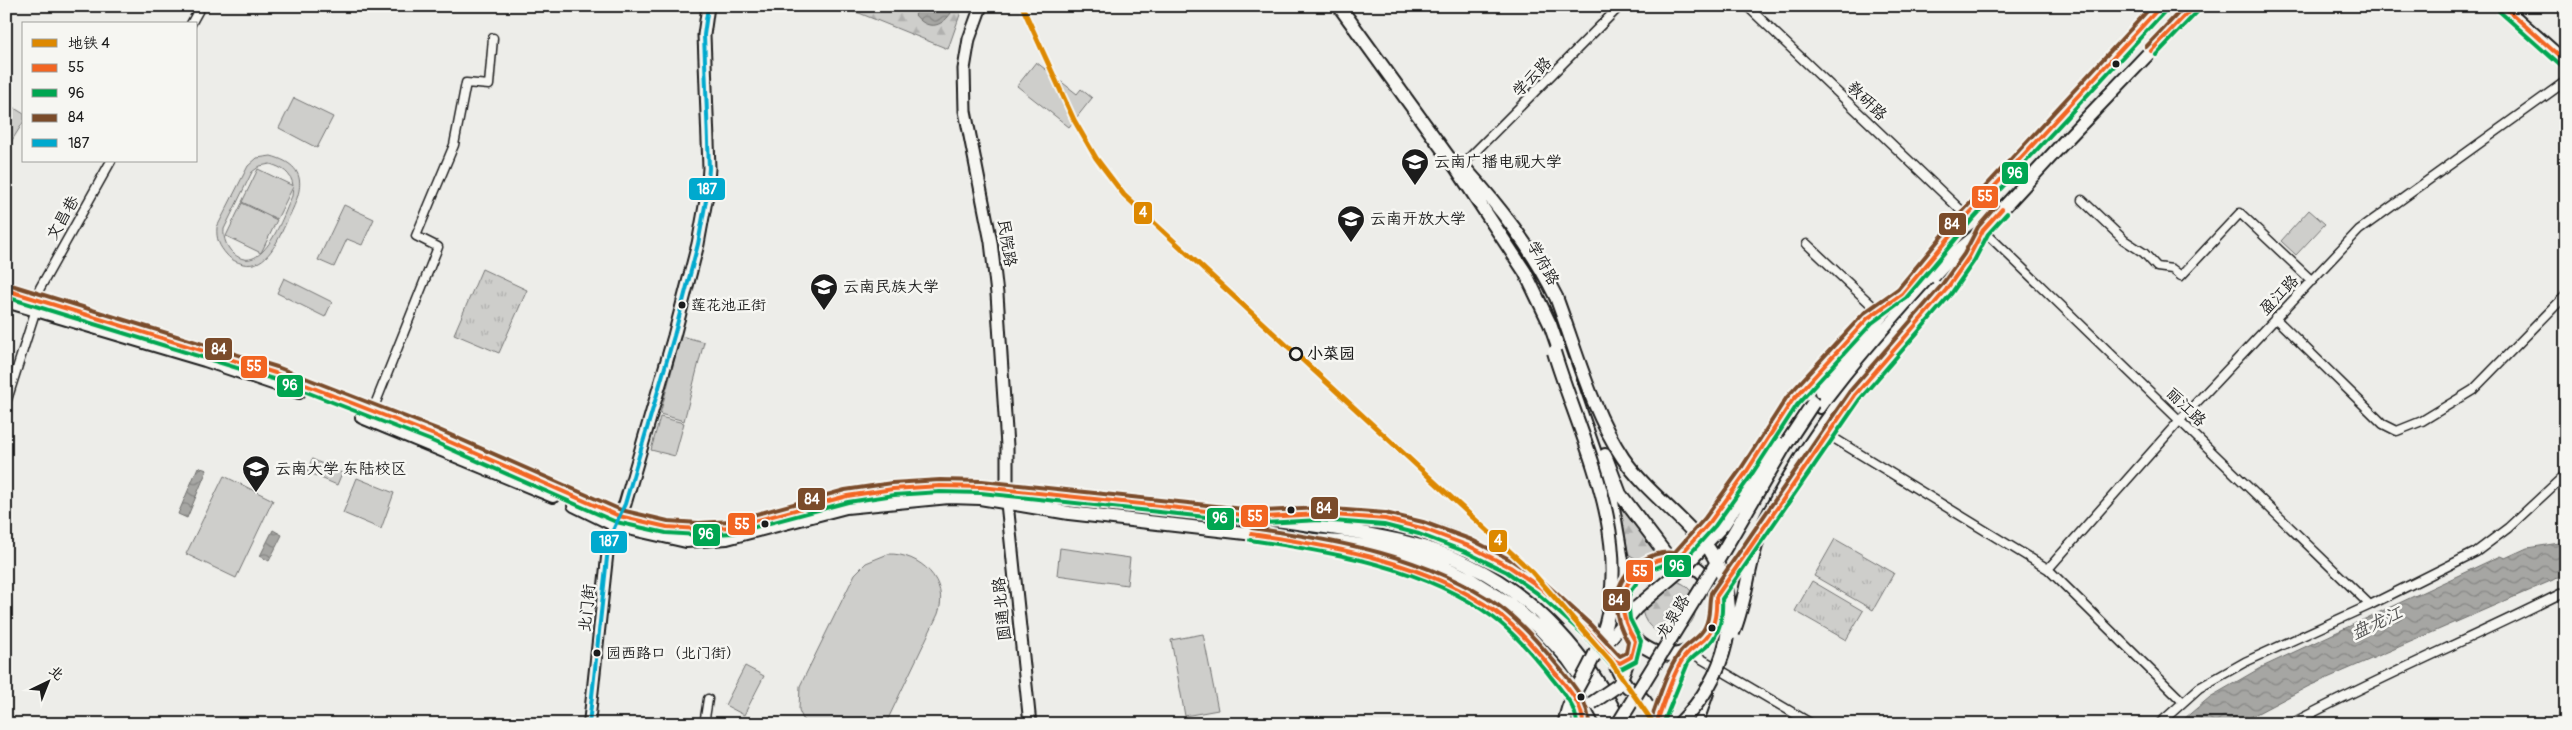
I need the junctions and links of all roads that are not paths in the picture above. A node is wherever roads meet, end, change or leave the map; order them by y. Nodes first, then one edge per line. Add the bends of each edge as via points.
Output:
1 (201, 6) edge
2 (708, 6) edge
3 (981, 6) edge
4 (1339, 6) edge
5 (1349, 6) edge
6 (1620, 6) edge
7 (1748, 6) edge
8 (2161, 6) edge
9 (2194, 6) edge
10 (2503, 6) edge
11 (192, 22) edge
12 (493, 38) dead end
13 (2566, 62) edge
14 (2566, 81) edge
15 (110, 162) edge
16 (1462, 165) junction
17 (2082, 200) dead end
18 (1967, 216) junction
19 (1983, 230) junction
20 (1807, 244) dead end
21 (1525, 272) junction
22 (2312, 281) junction
23 (6, 290) edge
24 (1902, 294) junction
25 (2566, 296) edge
26 (38, 299) junction
27 (6, 300) edge
28 (1877, 310) junction
29 (2275, 318) junction
30 (1815, 402) junction
31 (6, 403) edge
32 (372, 412) junction
33 (2180, 420) junction
34 (1827, 434) junction
35 (2566, 474) edge
36 (1008, 490) junction
37 (1007, 503) junction
38 (1263, 517) junction
39 (617, 521) junction
40 (1298, 540) junction
41 (1672, 558) junction
42 (2048, 569) junction
43 (2566, 591) edge
44 (1623, 592) junction
45 (1716, 597) junction
46 (2370, 605) junction
47 (1635, 641) junction
48 (1688, 651) junction
49 (1724, 654) junction
50 (1631, 657) junction
51 (1592, 659) junction
52 (1614, 660) junction
53 (1622, 683) junction
54 (1594, 692) junction
55 (1707, 692) junction
56 (708, 699) dead end
57 (2182, 701) junction
58 (1564, 721) edge
59 (1584, 722) edge
60 (589, 724) edge
61 (704, 724) edge
62 (1030, 724) edge
63 (1608, 724) edge
64 (1619, 724) edge
65 (1627, 724) edge
66 (1656, 724) edge
67 (1679, 724) edge
68 (1696, 724) edge
69 (1812, 724) edge
70 (2158, 724) edge
71 (2291, 724) edge

1 - 11 street
2 - 39 main road via 704,47 709,168 698,244 625,504
3 - 36 main road, 民院路 via 969,40 964,68 965,111 993,259
4 - 21 main road, 学府路 via 1457,169
5 - 16 main road, 学府路
6 - 16 street, 学云路
7 - 18 street, 教研路
8 - 18 main road
9 - 19 main road, 龙泉路
10 - 13 main road
12 - 32 street via 489,85 466,83 454,145 416,236 438,247
14 - 22 street, 盈江路 via 2376,215
15 - 26 street, 文昌巷
16 - 41 main road, 学府路 via 1530,269 1556,322 1620,494
16 - 49 main road, bridge via 1493,199 1544,272 1606,428 1624,458 1650,491 1711,551 1728,598 1730,622
17 - 22 street via 2157,266 2172,269 2181,276 2240,213
18 - 24 main road
19 - 30 main road, 龙泉路 via 1954,254
19 - 33 street, 丽江路
19 - 34 main road via 1969,258 1946,290 1876,369
19 - 49 main road, bridge via 1847,392 1801,457 1771,508 1756,546 1745,595
20 - 28 street
21 - 44 main road, 学府路 via 1550,324 1612,502 1625,578
21 - 51 main road, 学府路, bridge via 1603,496 1612,586 1606,623
22 - 29 street, 盈江路
23 - 26 main road
24 - 28 main road
24 - 30 main road via 1848,355
25 - 29 street via 2473,390 2422,421 2397,431 2383,424
26 - 27 main road
26 - 31 street, 文昌巷
26 - 32 main road via 275,373
26 - 39 main road via 280,384
28 - 41 main road via 1792,401 1727,498
29 - 33 street, 盈江路
30 - 51 main road, bridge via 1787,426 1724,524 1684,567 1636,608
30 - 64 main road, 龙泉路, bridge via 1784,447
30 - 65 main road, 龙泉路 via 1707,593
32 - 39 main road via 434,435
33 - 42 street, 盈江路
33 - 46 street, 丽江路
34 - 42 street
34 - 45 main road
35 - 46 street via 2508,528 2476,552
36 - 37 main road, 圆通北路
36 - 38 main road
36 - 39 main road via 940,486 893,489 846,496 732,527 699,529
37 - 39 main road via 948,497 846,506 712,540 686,541
37 - 40 main road
37 - 62 main road, 圆通北路
38 - 52 main road via 1320,514 1385,519 1446,536 1510,567 1540,588 1588,630
38 - 54 main road via 1369,533 1427,548 1468,564 1540,613 1571,644
39 - 60 street, 北门街 via 609,539
40 - 54 main road via 1341,542 1390,550 1429,560 1470,578 1510,604 1541,630
40 - 59 main road via 1433,578 1496,612 1550,667
41 - 44 main road via 1640,569
41 - 45 main road via 1702,572
42 - 57 street
43 - 71 street via 2341,697
44 - 47 main road via 1622,618
45 - 48 main road via 1717,613 1712,629 1702,642
46 - 57 street via 2245,662
47 - 48 main road via 1657,654
47 - 50 main road
48 - 66 main road
48 - 69 street
49 - 55 main road, bridge
50 - 52 main road via 1620,663
50 - 53 main road
51 - 58 main road, bridge
52 - 53 main road
53 - 54 main road, bridge
53 - 66 main road via 1640,695 1651,709
54 - 59 main road
54 - 63 main road
54 - 64 main road
55 - 67 main road, bridge
55 - 68 main road
56 - 61 street
57 - 70 street

